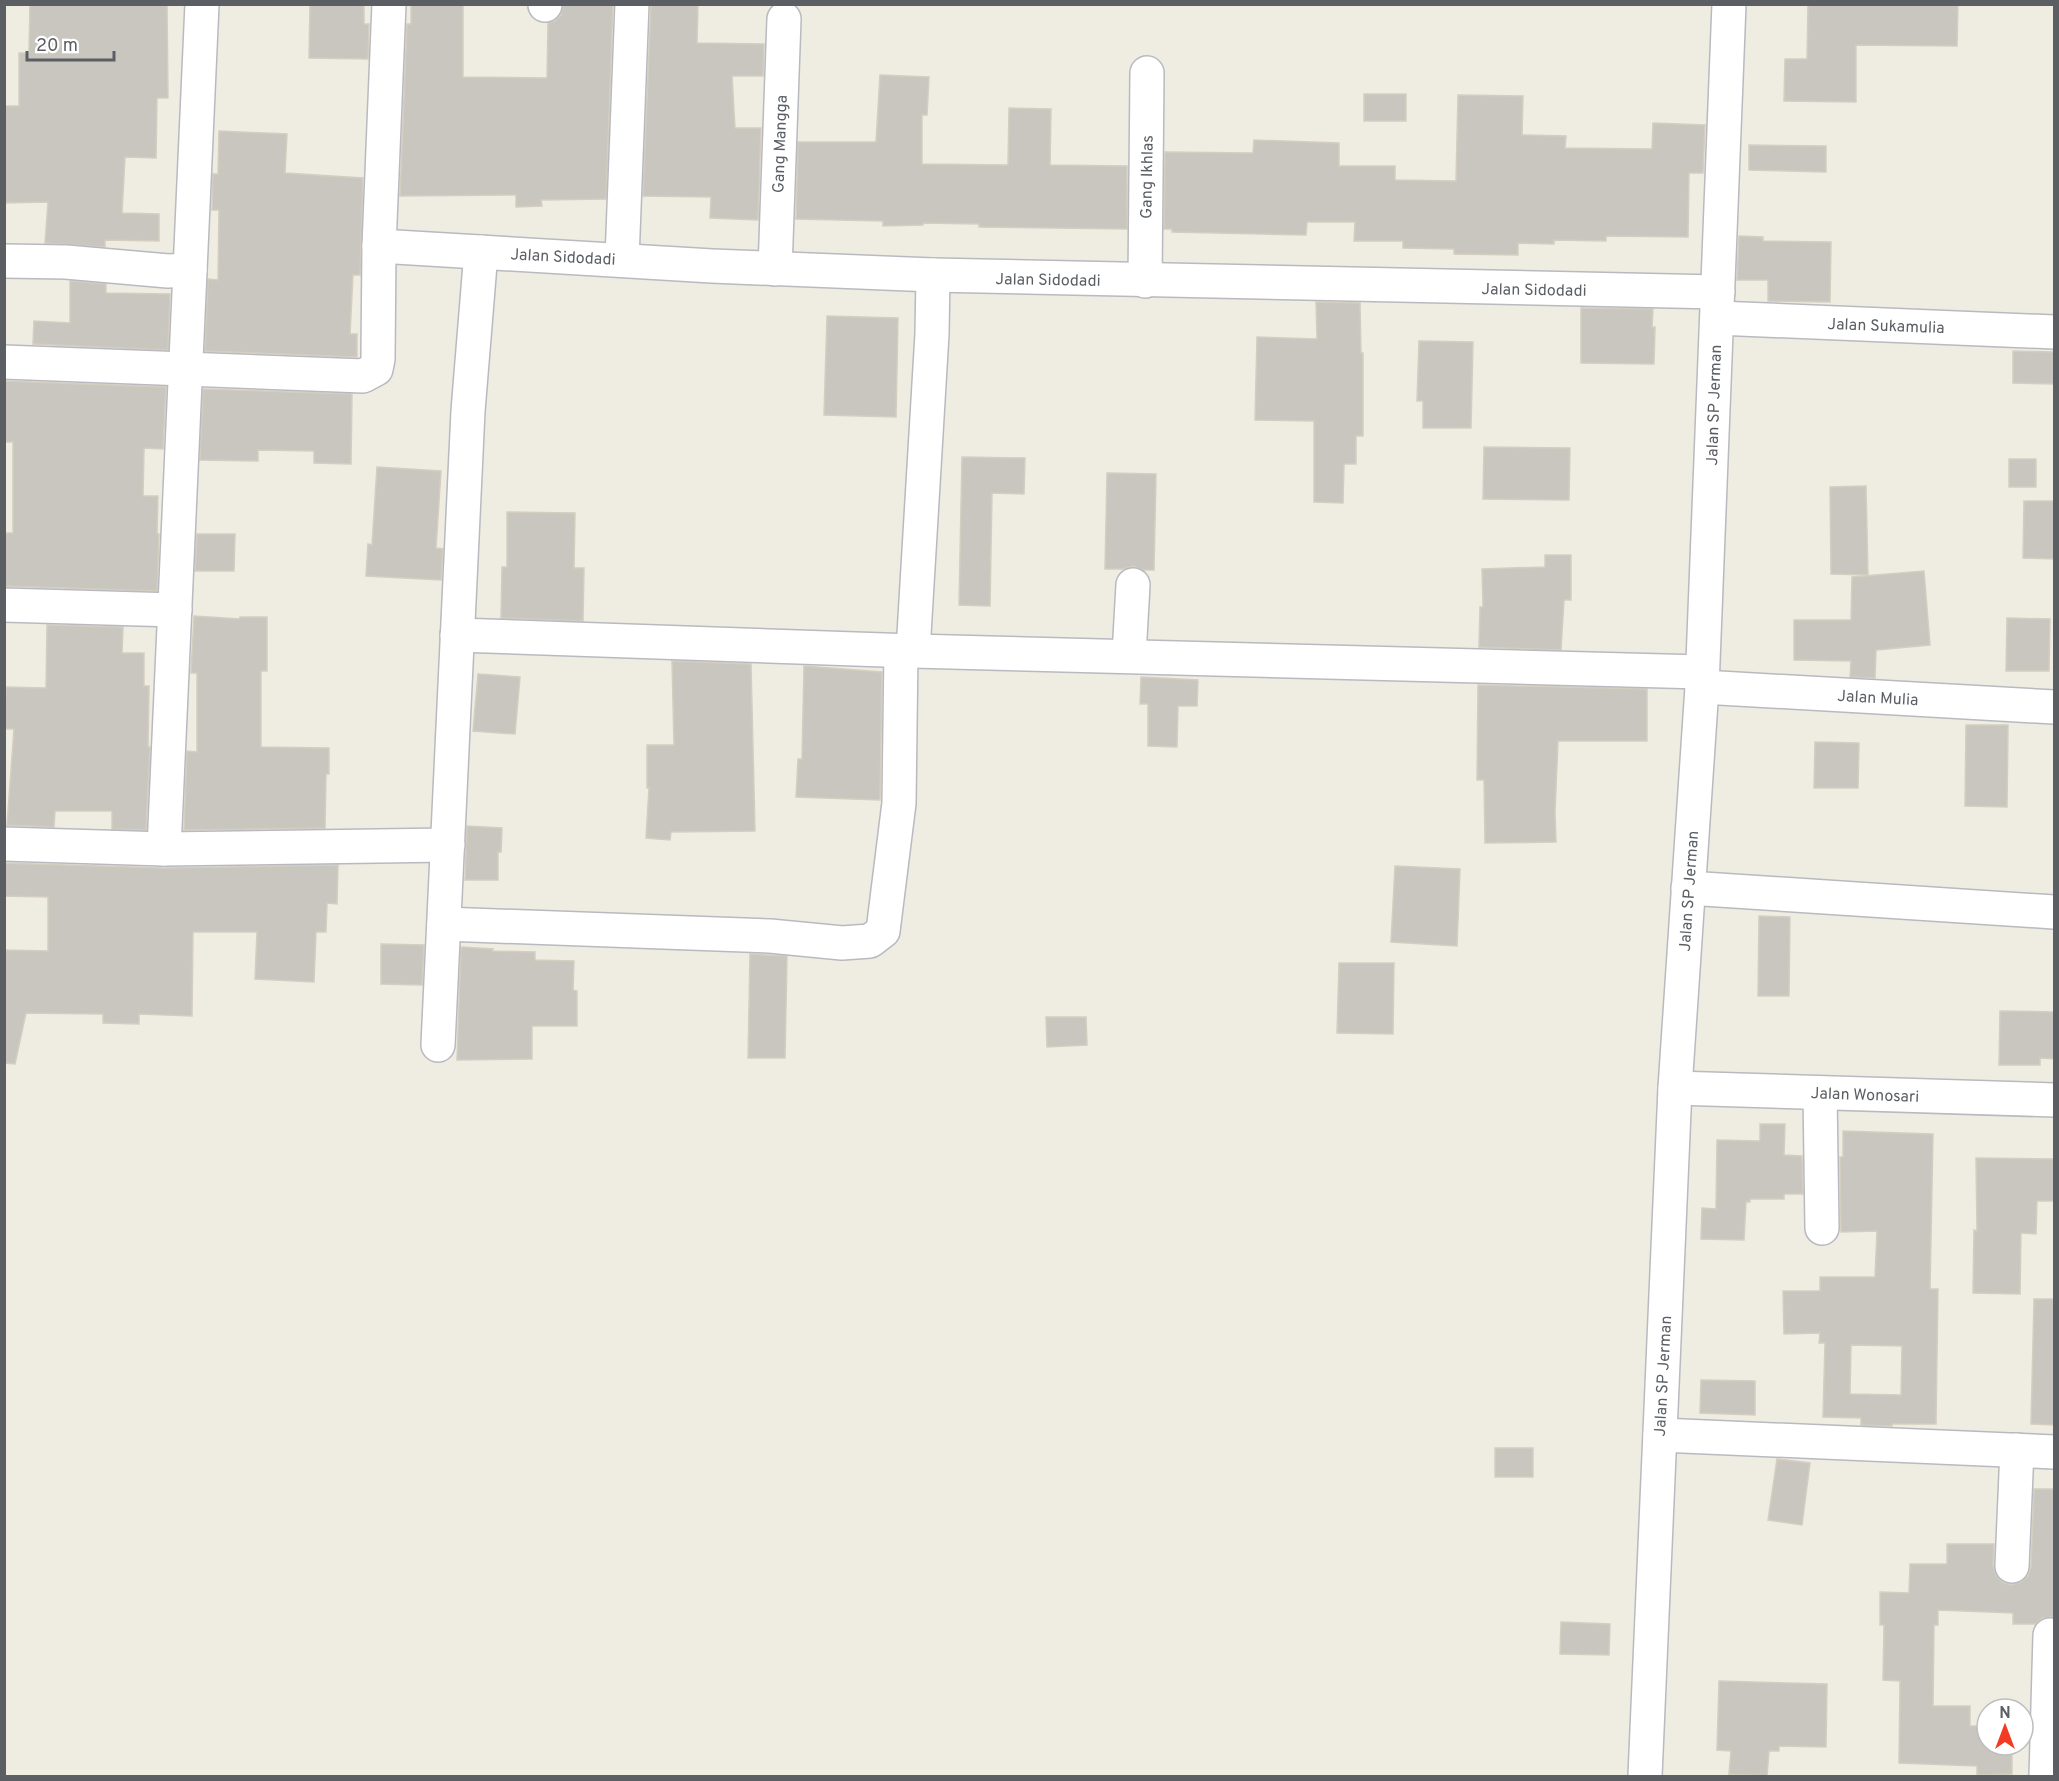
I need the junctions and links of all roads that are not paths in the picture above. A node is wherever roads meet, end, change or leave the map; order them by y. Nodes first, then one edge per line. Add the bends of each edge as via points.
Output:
1 (202, 4) edge
2 (389, 4) edge
3 (632, 4) edge
4 (1729, 4) edge
5 (784, 20) dead end
6 (1147, 74) dead end
7 (379, 246) junction
8 (481, 252) junction
9 (622, 259) junction
10 (4, 261) edge
11 (775, 269) junction
12 (190, 270) junction
13 (933, 275) junction
14 (1145, 281) junction
15 (1717, 305) junction
16 (2055, 332) edge
17 (4, 362) edge
18 (186, 369) junction
19 (1133, 585) dead end
20 (4, 605) edge
21 (175, 610) junction
22 (457, 635) junction
23 (907, 651) junction
24 (1129, 655) junction
25 (1702, 680) junction
26 (2055, 707) edge
27 (4, 844) edge
28 (448, 845) junction
29 (164, 849) junction
30 (1688, 888) junction
31 (2055, 912) edge
32 (444, 924) junction
33 (438, 1046) dead end
34 (1675, 1088) junction
35 (1820, 1093) junction
36 (2055, 1100) edge
37 (1822, 1228) dead end
38 (1660, 1435) junction
39 (2017, 1450) junction
40 (2055, 1452) edge
41 (2012, 1566) dead end
42 (2050, 1635) dead end
43 (1646, 1776) edge
44 (2046, 1776) edge

1 - 12 street
2 - 7 street
3 - 9 street
4 - 15 street, Jalan SP Jerman
5 - 11 street, Gang Mangga
6 - 14 street, Gang Ikhlas
7 - 8 street, Jalan Sidodadi
7 - 18 street via 378,359 371,373 363,376
8 - 9 street, Jalan Sidodadi
8 - 22 street via 468,411
9 - 11 street, Jalan Sidodadi
10 - 12 street
11 - 13 street, Jalan Sidodadi
12 - 18 street
13 - 14 street, Jalan Sidodadi
13 - 23 street via 932,334
14 - 15 street, Jalan Sidodadi
15 - 16 street, Jalan Sukamulia
15 - 25 street, Jalan SP Jerman
17 - 18 street
18 - 21 street
19 - 24 street
20 - 21 street
21 - 29 street
22 - 23 street, Jalan Mulia
22 - 28 street
23 - 24 street, Jalan Mulia
23 - 32 street via 899,803 883,931 870,941 842,943 770,936
24 - 25 street, Jalan Mulia
25 - 26 street, Jalan Mulia
25 - 30 street, Jalan SP Jerman
27 - 29 street
28 - 29 street
28 - 32 street
30 - 31 street
30 - 34 street, Jalan SP Jerman
32 - 33 street
34 - 35 street, Jalan Wonosari
34 - 38 street, Jalan SP Jerman
35 - 36 street, Jalan Wonosari
35 - 37 street
38 - 39 street
38 - 43 street, Jalan SP Jerman
39 - 40 street
39 - 41 street
42 - 44 street

